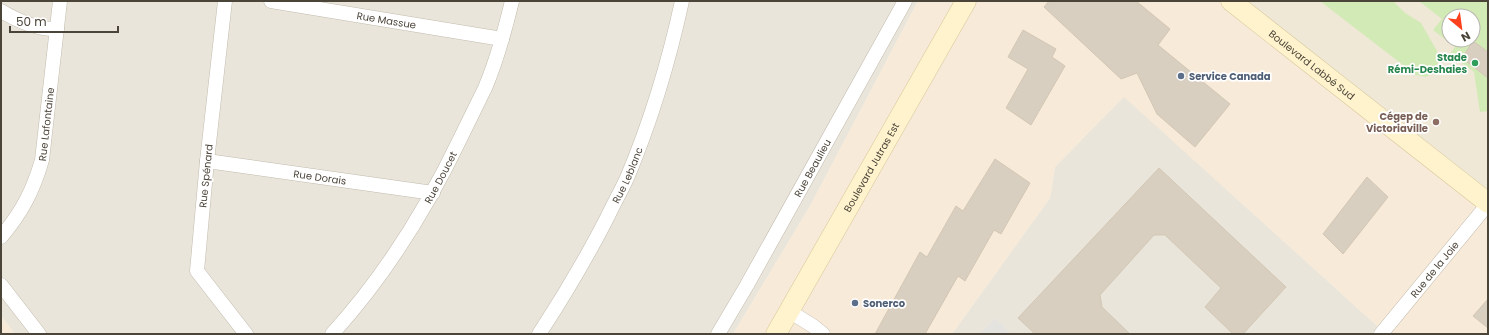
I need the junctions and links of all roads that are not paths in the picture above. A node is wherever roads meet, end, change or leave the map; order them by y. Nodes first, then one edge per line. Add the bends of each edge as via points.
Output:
1 (60, 1) edge
2 (225, 1) edge
3 (271, 1) edge
4 (512, 1) edge
5 (682, 1) edge
6 (905, 1) edge
7 (966, 1) edge
8 (1231, 1) edge
9 (1, 11) edge
10 (57, 29) junction
11 (502, 39) junction
12 (207, 161) junction
13 (433, 193) junction
14 (1488, 204) edge
15 (1, 236) edge
16 (1, 285) edge
17 (789, 311) junction
18 (39, 334) edge
19 (246, 334) edge
20 (332, 334) edge
21 (539, 334) edge
22 (718, 334) edge
23 (776, 334) edge
24 (823, 334) edge
25 (1381, 334) edge

1 - 10 street, Rue Lafontaine
2 - 12 street, Rue Spénard
3 - 11 street, Rue Massue
4 - 11 street, Rue Doucet
5 - 21 street, Rue Leblanc via 654,106 626,178 560,303
6 - 22 street, Rue Beaulieu
7 - 17 main road, Boulevard Jutras Est
8 - 14 main road, Boulevard Labbé Sud
9 - 10 street via 27,24 47,30
10 - 15 street, Rue Lafontaine via 42,160 26,202
11 - 13 street, Rue Doucet via 485,87
12 - 13 street, Rue Dorais
12 - 19 street, Rue Spénard via 197,271
13 - 20 street, Rue Doucet via 399,250
14 - 25 street, Rue de la Joie
16 - 18 street
17 - 23 main road, Boulevard Jutras Est
17 - 24 street

